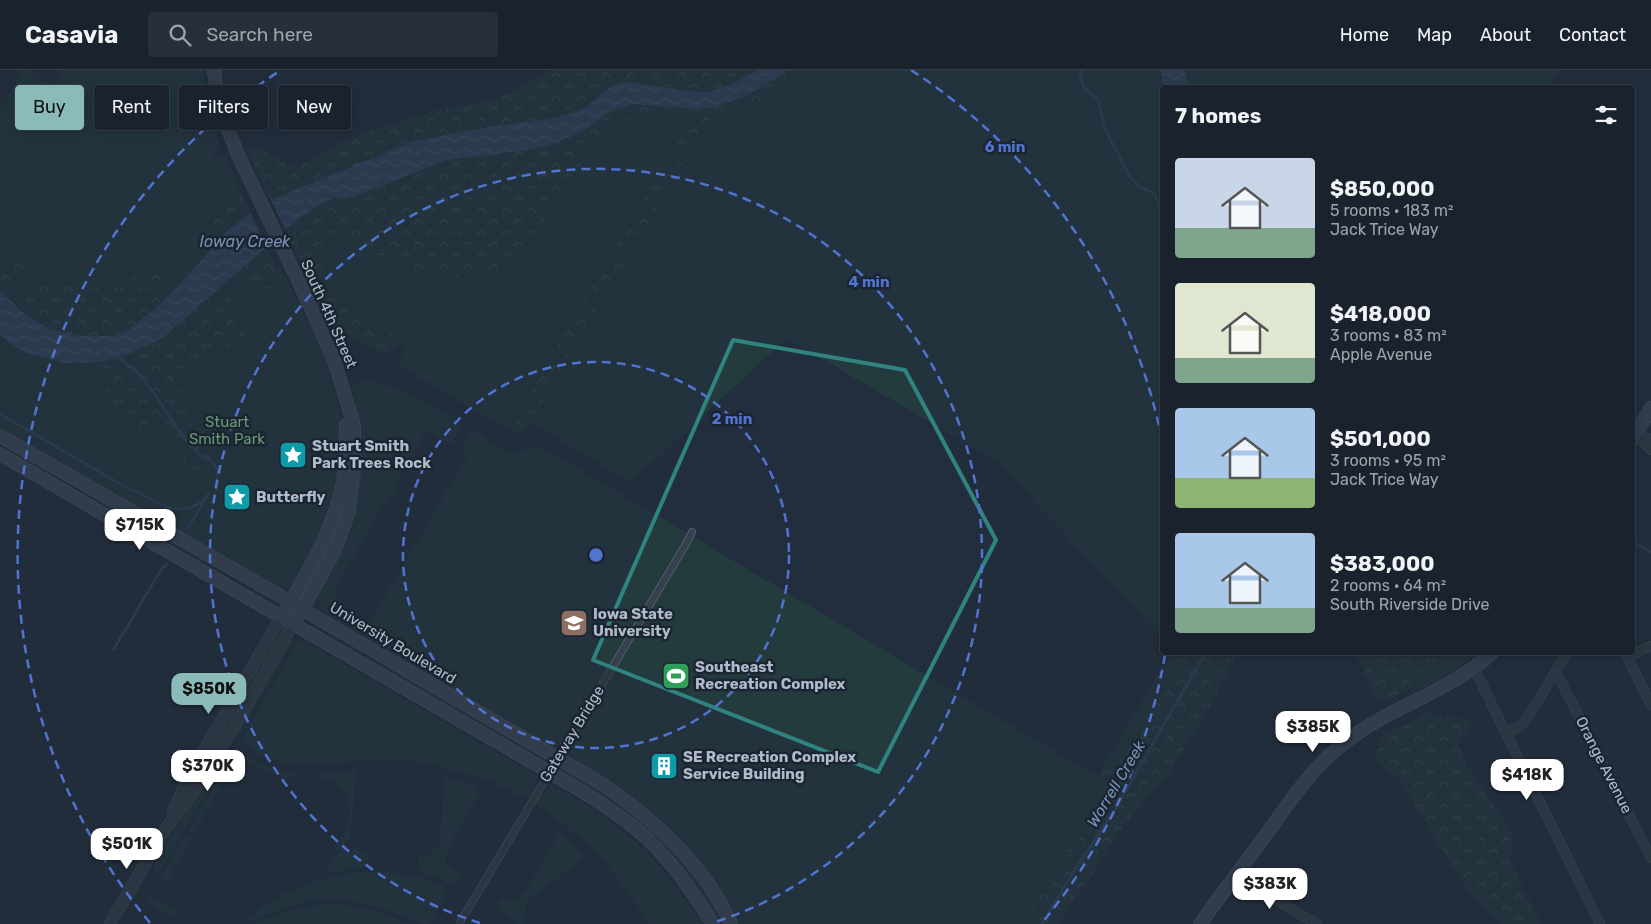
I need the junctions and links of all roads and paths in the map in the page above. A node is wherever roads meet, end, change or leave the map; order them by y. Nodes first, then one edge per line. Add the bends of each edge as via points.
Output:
1 (214, 70) edge
2 (347, 405) junction
3 (1651, 408) edge
4 (0, 436) edge
5 (1635, 436) edge
6 (1635, 438) edge
7 (1635, 439) edge
8 (1651, 439) edge
9 (1651, 450) edge
10 (0, 454) edge
11 (692, 532) dead end
12 (290, 602) junction
13 (302, 609) junction
14 (281, 617) junction
15 (293, 624) junction
16 (1651, 646) edge
17 (1635, 652) edge
18 (1489, 655) edge
19 (1566, 655) edge
20 (1626, 655) edge
21 (1474, 668) junction
22 (1556, 672) junction
23 (1651, 705) edge
24 (1506, 732) junction
25 (166, 828) junction
26 (1651, 858) edge
27 (1235, 876) junction
28 (110, 924) edge
29 (459, 924) edge
30 (713, 924) edge
31 (731, 924) edge
32 (1200, 924) edge
33 (1318, 924) edge
34 (1600, 924) edge

1 - 2 main road, South 4th Street via 224,119 335,364
2 - 12 main road, South 4th Street via 346,458 340,492 324,540
2 - 13 main road, South 4th Street via 354,426 355,449 349,511 335,550
3 - 5 main road
4 - 12 main road, University Boulevard
6 - 8 street
7 - 9 street
10 - 14 main road
11 - 29 street, Gateway Bridge, bridge
12 - 13 main road, University Boulevard
12 - 14 main road, South 4th Street
13 - 15 main road, South 4th Street
13 - 31 main road, University Boulevard via 622,797 653,822 689,860 708,884
14 - 15 main road
14 - 25 street via 188,778
15 - 25 street via 207,769
15 - 30 main road via 616,813 654,846 695,895
16 - 17 street
18 - 21 main road
19 - 22 street
20 - 23 street
21 - 24 street
21 - 27 main road via 1370,725 1344,743 1293,798
22 - 24 street via 1525,721
22 - 26 street, Orange Avenue
24 - 34 street
25 - 28 street
27 - 32 main road
27 - 33 street

